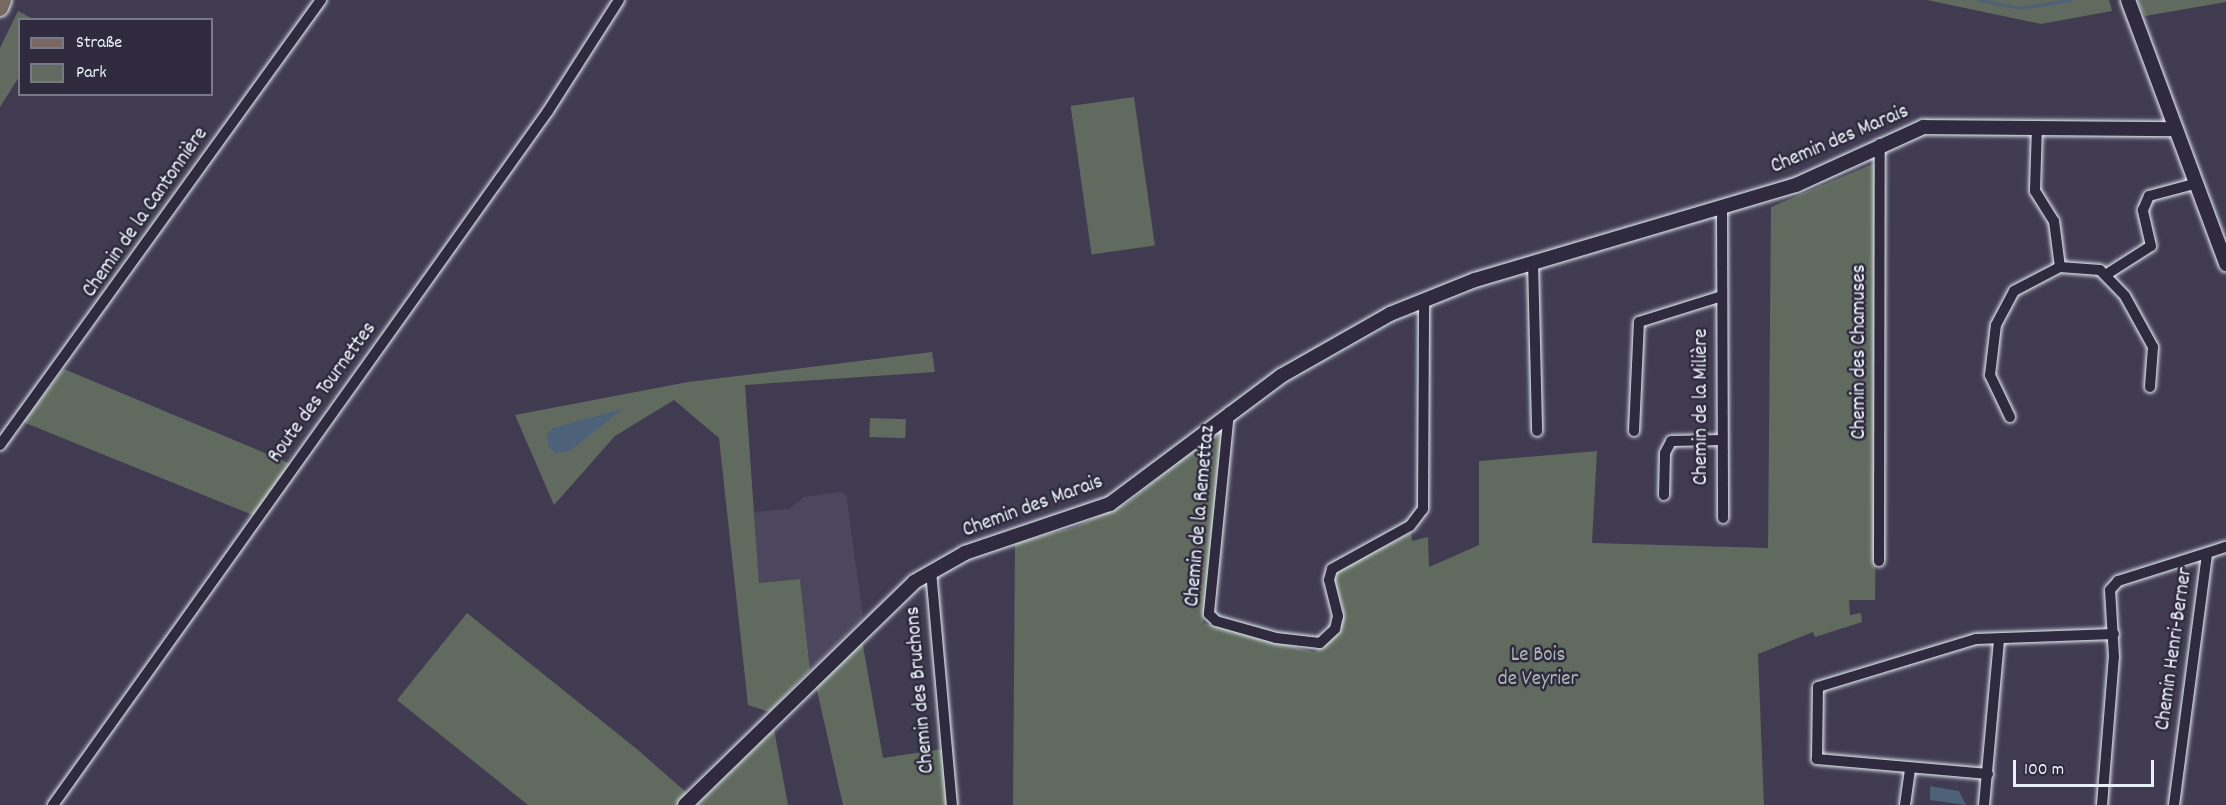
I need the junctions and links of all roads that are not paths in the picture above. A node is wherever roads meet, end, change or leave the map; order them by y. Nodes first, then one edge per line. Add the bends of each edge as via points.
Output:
1 (3, 0) edge
2 (321, 0) edge
3 (619, 0) edge
4 (2128, 0) edge
5 (0, 8) edge
6 (2037, 126) junction
7 (2174, 129) junction
8 (1880, 144) junction
9 (2194, 184) junction
10 (1722, 206) junction
11 (1533, 262) junction
12 (2226, 264) edge
13 (2060, 267) junction
14 (2107, 274) junction
15 (1722, 296) junction
16 (1424, 299) junction
17 (2150, 387) dead end
18 (1229, 412) junction
19 (2010, 417) dead end
20 (1537, 431) dead end
21 (1634, 431) dead end
22 (1722, 440) junction
23 (0, 446) edge
24 (1664, 495) dead end
25 (1723, 518) dead end
26 (2226, 547) edge
27 (2207, 553) junction
28 (1879, 561) dead end
29 (931, 571) junction
30 (2114, 634) junction
31 (1999, 639) junction
32 (1910, 768) junction
33 (1988, 774) junction
34 (53, 805) edge
35 (685, 805) edge
36 (952, 805) edge
37 (1905, 805) edge
38 (1984, 805) edge
39 (2102, 805) edge
40 (2174, 805) edge

1 - 5 main road
2 - 23 street, Chemin de la Cantonnière
3 - 34 street, Route des Tournettes via 542,120
4 - 7 street
6 - 7 street, Chemin des Marais
6 - 8 street, Chemin des Marais via 1931,126
6 - 13 street via 2035,190 2054,220
7 - 9 street
8 - 10 street, Chemin des Marais via 1807,180
8 - 28 street, Chemin des Chamuses
9 - 12 street
9 - 14 street via 2149,196 2143,210 2149,249
10 - 11 street, Chemin des Marais
10 - 15 street, Chemin de la Milière
11 - 16 street, Chemin des Marais
11 - 20 street
13 - 14 street via 2091,267
13 - 19 street via 2014,291 1996,325 1990,375
14 - 17 street via 2149,337 2154,356
15 - 21 street, Chemin de la Milière via 1639,322
15 - 22 street, Chemin de la Milière
16 - 18 street, Chemin des Marais via 1319,352
16 - 18 street, Chemin de la Remettaz via 1425,502 1417,526 1332,569 1329,579 1338,616 1335,629 1320,643 1216,621 1209,608
18 - 29 street, Chemin des Marais via 1150,479 1110,504 981,546
22 - 24 street via 1671,441 1665,453
22 - 25 street, Chemin de la Milière
26 - 27 street, Chemin Henri-Berner
27 - 30 street via 2114,584
27 - 40 street, Chemin Henri-Berner
29 - 35 street, Chemin des Marais via 873,618
29 - 36 street, Chemin des Bruchons
30 - 31 street
30 - 39 street
31 - 32 street via 1967,641 1818,687 1817,759
31 - 33 street
32 - 33 street
32 - 37 street
33 - 38 street

